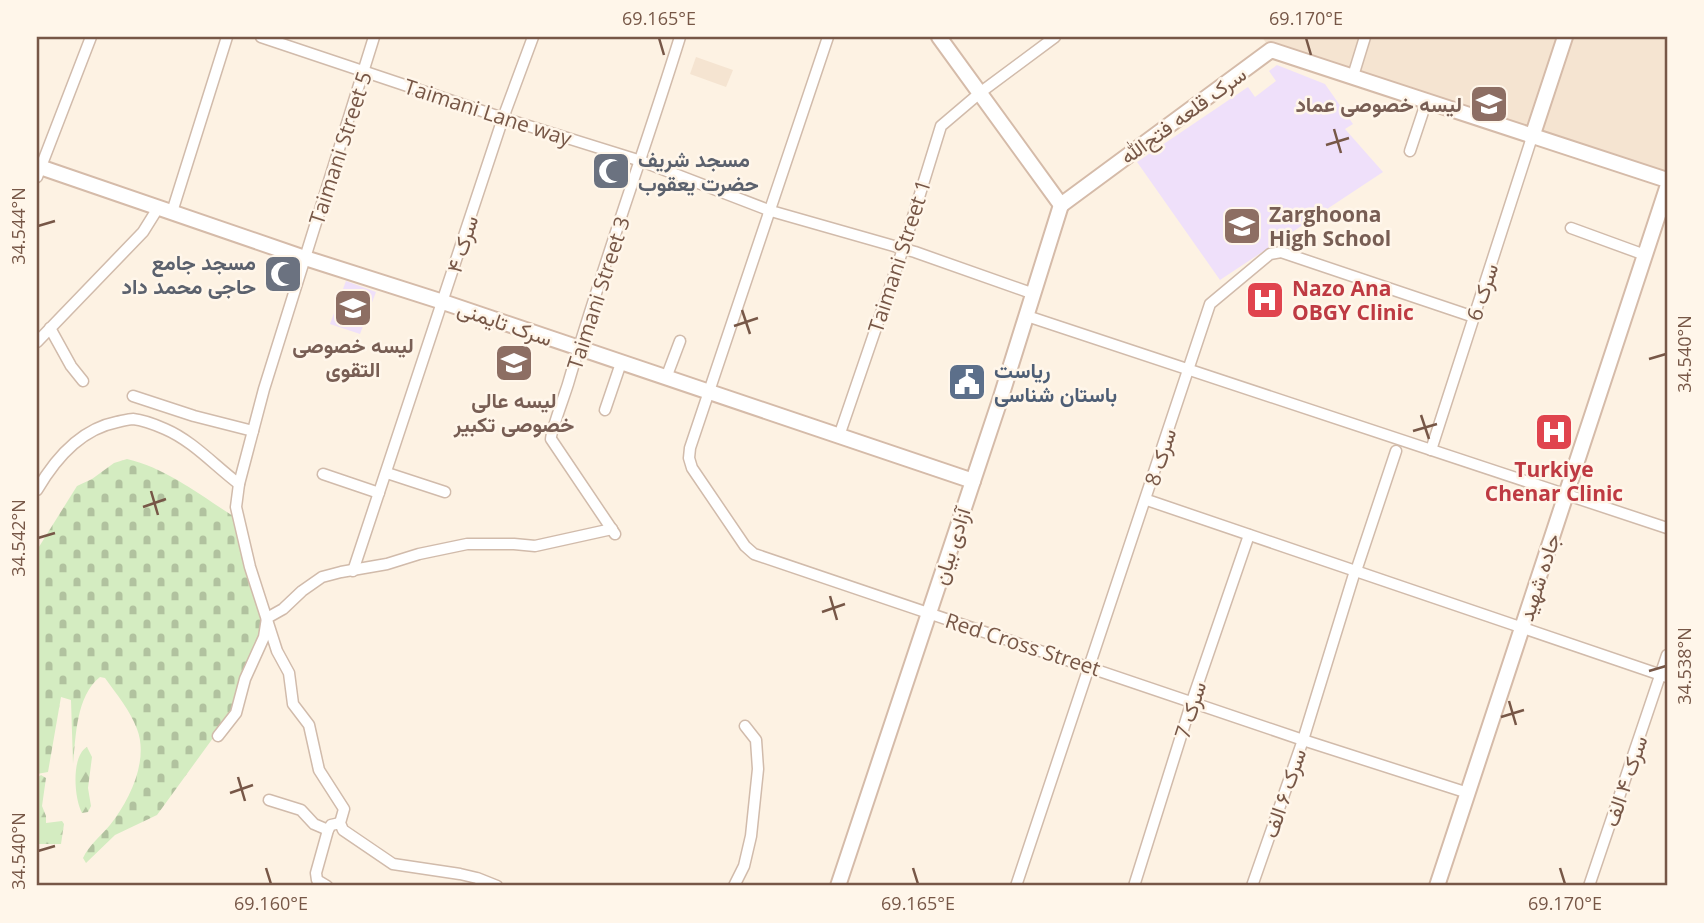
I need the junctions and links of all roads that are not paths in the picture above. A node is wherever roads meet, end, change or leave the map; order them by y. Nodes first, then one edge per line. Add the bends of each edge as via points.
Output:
1 (91, 37) edge
2 (227, 37) edge
3 (261, 37) edge
4 (374, 37) edge
5 (533, 37) edge
6 (680, 37) edge
7 (828, 37) edge
8 (939, 37) edge
9 (1055, 37) edge
10 (1365, 37) edge
11 (1565, 37) edge
12 (365, 71) junction
13 (1353, 76) junction
14 (981, 92) junction
15 (1427, 100) junction
16 (503, 118) junction
17 (1533, 134) junction
18 (1410, 152) dead end
19 (641, 161) junction
20 (38, 170) edge
21 (1667, 180) edge
22 (1667, 188) edge
23 (1061, 205) junction
24 (165, 210) junction
25 (771, 211) junction
26 (1571, 228) dead end
27 (903, 249) junction
28 (1645, 255) junction
29 (305, 258) junction
30 (1034, 294) junction
31 (443, 302) junction
32 (1027, 316) junction
33 (1474, 317) junction
34 (50, 328) junction
35 (680, 341) dead end
36 (37, 342) edge
37 (578, 349) junction
38 (621, 363) junction
39 (1188, 369) junction
40 (666, 378) junction
41 (83, 381) dead end
42 (709, 393) junction
43 (133, 396) dead end
44 (605, 410) dead end
45 (253, 431) junction
46 (839, 436) junction
47 (1431, 450) junction
48 (1396, 451) dead end
49 (387, 473) junction
50 (323, 474) dead end
51 (973, 481) junction
52 (239, 484) junction
53 (37, 490) edge
54 (445, 492) dead end
55 (379, 493) junction
56 (1566, 495) junction
57 (1147, 500) junction
58 (1667, 528) edge
59 (1249, 535) junction
60 (353, 571) junction
61 (1356, 571) junction
62 (929, 613) junction
63 (267, 618) junction
64 (1522, 628) junction
65 (1667, 655) edge
66 (1090, 666) junction
67 (1664, 676) edge
68 (1192, 701) junction
69 (746, 726) dead end
70 (218, 736) dead end
71 (1303, 740) junction
72 (1468, 793) junction
73 (269, 800) dead end
74 (340, 823) junction
75 (328, 831) junction
76 (841, 885) edge
77 (327, 886) edge
78 (497, 886) edge
79 (734, 886) edge
80 (1016, 886) edge
81 (1134, 886) edge
82 (1252, 886) edge
83 (1437, 886) edge
84 (1588, 886) edge

1 - 20 street
2 - 24 street
3 - 12 street, Taimani Lane way
4 - 12 street, Taimani Street 5
5 - 16 street, سرک ۴
6 - 19 street, Taimani Street 3
7 - 25 street, Red Cross Street
8 - 14 main road
9 - 14 street, Taimani Street 1
10 - 13 street
11 - 17 main road
12 - 16 street, Taimani Lane way
12 - 29 street, Taimani Street 5
13 - 15 main road, سرک قلعه فتح‌الله
13 - 23 main road, سرک قلعه فتح‌الله via 1270,45
14 - 23 main road
14 - 27 street, Taimani Street 1 via 941,126
15 - 17 main road, سرک قلعه فتح‌الله
15 - 18 street
16 - 19 street, Taimani Lane way
16 - 31 street, سرک ۴
17 - 21 main road, سرک قلعه فتح‌الله
17 - 33 street, سرک 6
19 - 25 street, Taimani Lane way
19 - 37 street, Taimani Street 3
20 - 24 main road, سرک تایمنی
22 - 28 main road, جاده شهید
23 - 30 main road, آزادی بیان
24 - 29 main road, سرک تایمنی
24 - 34 street
25 - 27 street, Taimani Lane way
25 - 42 street, Red Cross Street
26 - 28 street
27 - 30 street, Taimani Lane way
27 - 46 street, Taimani Street 1
28 - 56 main road, جاده شهید
29 - 31 main road, سرک تایمنی
29 - 45 street, Taimani Street 5
30 - 32 main road, آزادی بیان
31 - 37 main road, سرک تایمنی
31 - 49 street, سرک ۴
32 - 39 street
32 - 51 main road, آزادی بیان
33 - 39 street, سرک 8 via 1275,253 1210,304
33 - 47 street, سرک 6
34 - 36 street
34 - 41 street
35 - 40 street
37 - 38 main road, سرک تایمنی
37 - 60 street, Taimani Street 3 via 550,436 614,531 535,546 467,544
38 - 40 main road, سرک تایمنی
38 - 44 street
39 - 47 street
39 - 57 street, سرک 8
40 - 42 main road, سرک تایمنی
42 - 46 main road, سرک تایمنی
42 - 62 street, Red Cross Street via 689,458 745,546 754,554
43 - 45 street
45 - 52 street, Taimani Street 5
46 - 51 main road, سرک تایمنی
47 - 56 street
48 - 61 street
49 - 54 street
49 - 55 street, سرک ۴
50 - 55 street
51 - 62 main road, آزادی بیان
52 - 53 street via 166,429 133,419 89,431 47,472
52 - 63 street, Taimani Street 5 via 236,513
55 - 60 street, سرک ۴
56 - 58 street
56 - 64 main road, جاده شهید
57 - 59 street
57 - 66 street, سرک 8
59 - 61 street
59 - 68 street, سرک 7
60 - 63 street via 322,577
61 - 64 street
61 - 71 street, سرک ۶ الف
62 - 66 street, Red Cross Street
62 - 76 main road, آزادی بیان
63 - 70 street via 236,713
63 - 74 street, Taimani Street 5 via 289,673 293,704 311,729 320,770 344,809
64 - 67 street
64 - 72 main road, جاده شهید
65 - 67 street, سرک ۴ الف
66 - 68 street, Red Cross Street
66 - 80 street, سرک 8
67 - 84 street, سرک ۴ الف
68 - 71 street, Red Cross Street
68 - 81 street, سرک 7
69 - 79 street via 756,740 758,769 751,836
71 - 72 street, Red Cross Street
71 - 82 street, سرک ۶ الف
72 - 83 main road, جاده شهید
73 - 75 street via 300,810
74 - 75 street
74 - 78 street via 343,830 393,864 460,874
75 - 77 street via 316,873 317,880

